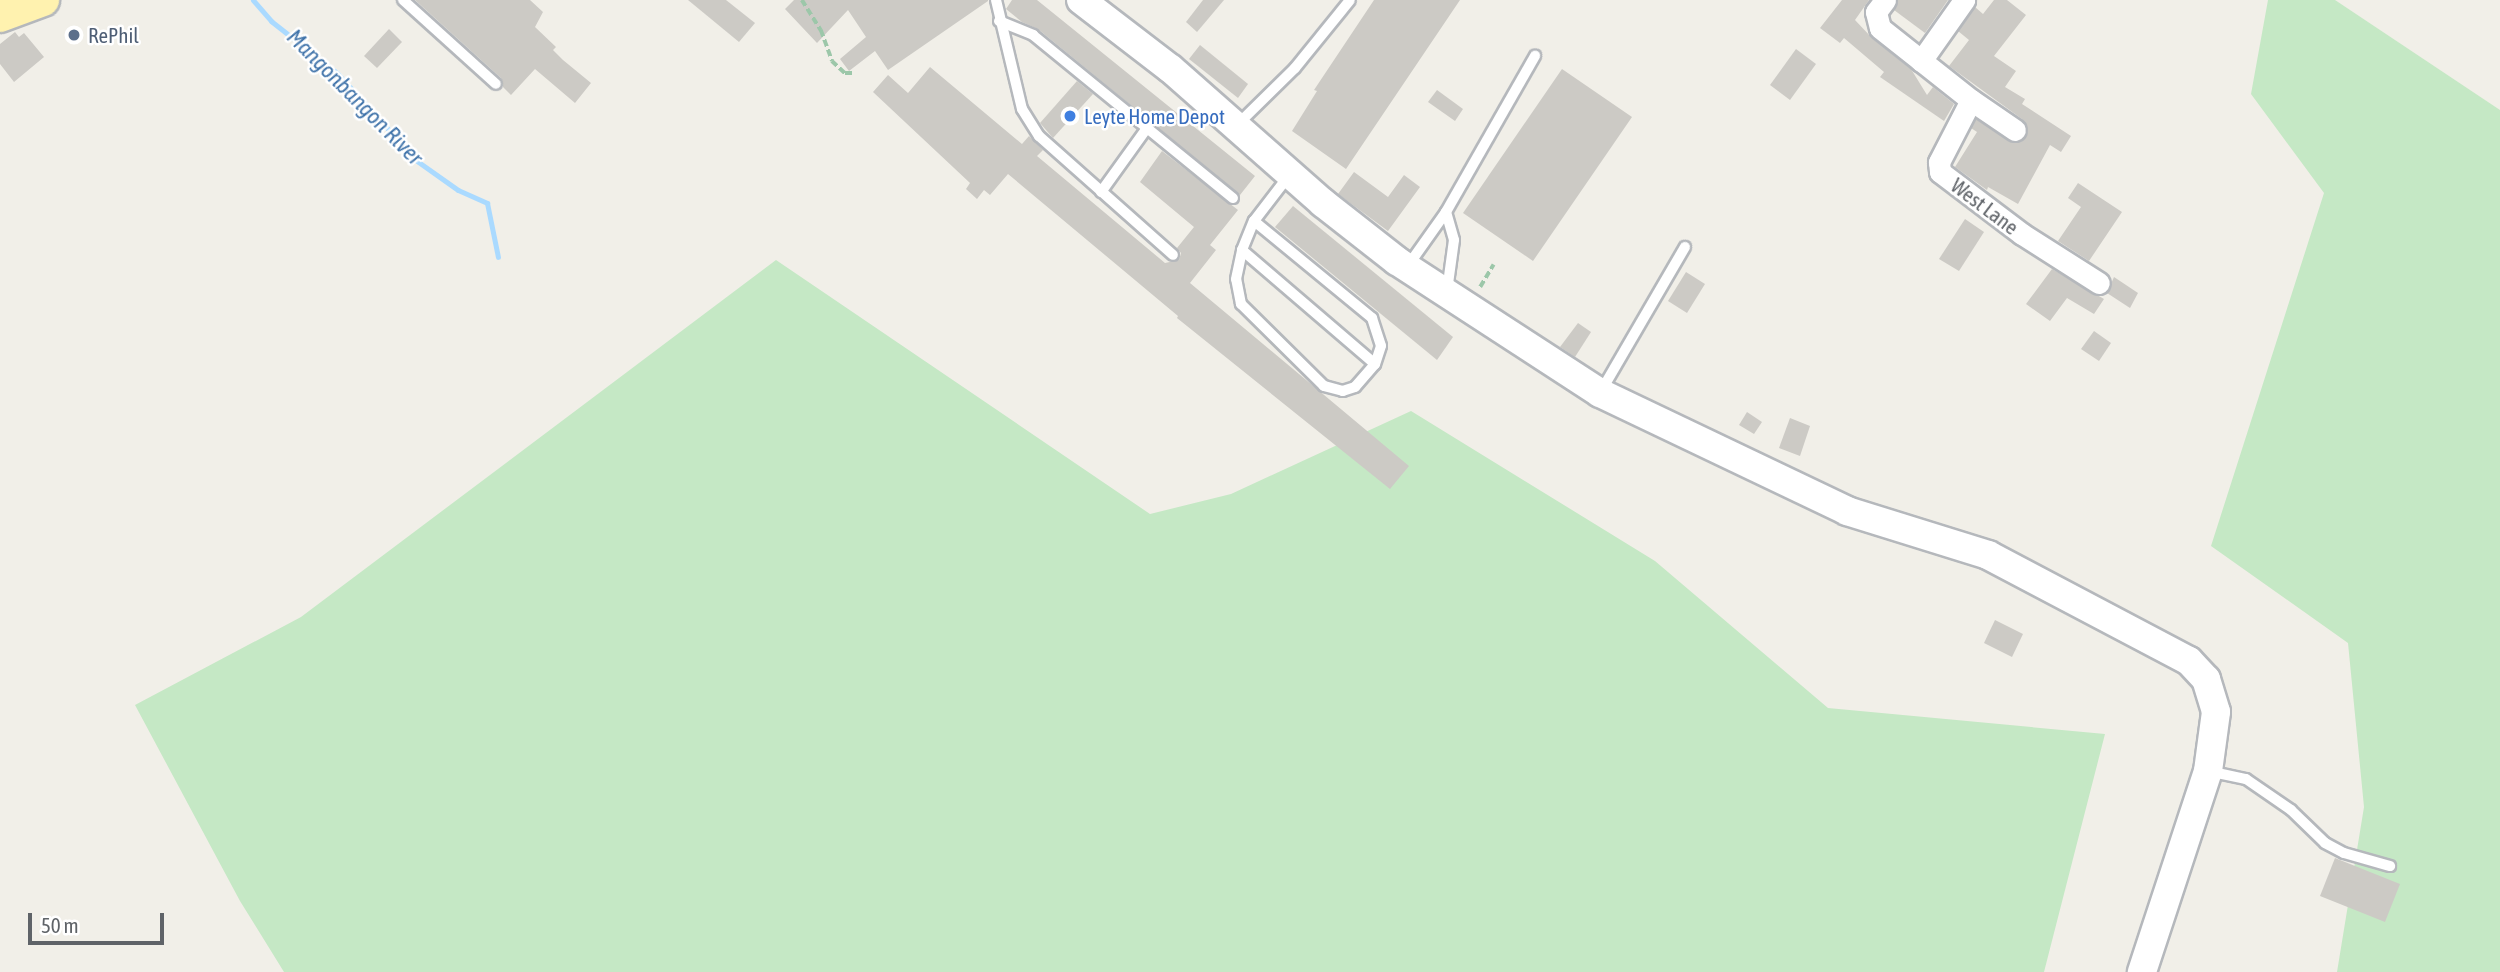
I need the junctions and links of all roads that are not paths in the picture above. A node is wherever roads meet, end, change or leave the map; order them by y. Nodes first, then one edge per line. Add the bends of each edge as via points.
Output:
1 (43, 0) edge
2 (403, 0) edge
3 (996, 0) edge
4 (1081, 0) edge
5 (1350, 0) edge
6 (1964, 0) edge
7 (1880, 10) edge
8 (0, 16) edge
9 (999, 21) junction
10 (1535, 56) dead end
11 (1921, 61) junction
12 (496, 84) dead end
13 (1971, 100) junction
14 (1237, 125) junction
15 (1147, 128) junction
16 (2015, 130) dead end
17 (1291, 172) junction
18 (1101, 192) junction
19 (1233, 198) dead end
20 (1446, 212) junction
21 (1254, 221) junction
22 (1685, 247) dead end
23 (1242, 250) junction
24 (1173, 254) dead end
25 (1407, 267) junction
26 (2099, 283) dead end
27 (1446, 292) junction
28 (1376, 365) junction
29 (1601, 393) junction
30 (2208, 771) junction
31 (2390, 866) dead end
32 (2142, 972) edge

1 - 8 main road
2 - 12 lane
3 - 9 lane
4 - 14 street
5 - 14 lane via 1295,68
6 - 11 street
7 - 11 street via 1880,28
9 - 15 lane via 1032,36
9 - 18 lane via 1022,109 1039,136
10 - 20 lane
11 - 13 street
13 - 16 street
13 - 26 street, West Lane via 1939,162 1940,172 2022,234
14 - 17 street
15 - 18 lane
15 - 19 lane
17 - 21 lane
17 - 25 street via 1323,203
18 - 24 lane
20 - 25 lane
20 - 27 lane via 1454,240
21 - 23 lane
21 - 28 lane via 1372,318 1381,346
22 - 29 lane
23 - 28 lane
23 - 28 lane via 1236,279 1241,304 1324,386 1343,391 1355,387
25 - 27 street
27 - 29 street
29 - 30 street via 1847,511 1988,555 2189,660 2206,679 2216,712
30 - 31 lane via 2246,779 2291,810 2325,843
30 - 32 street

